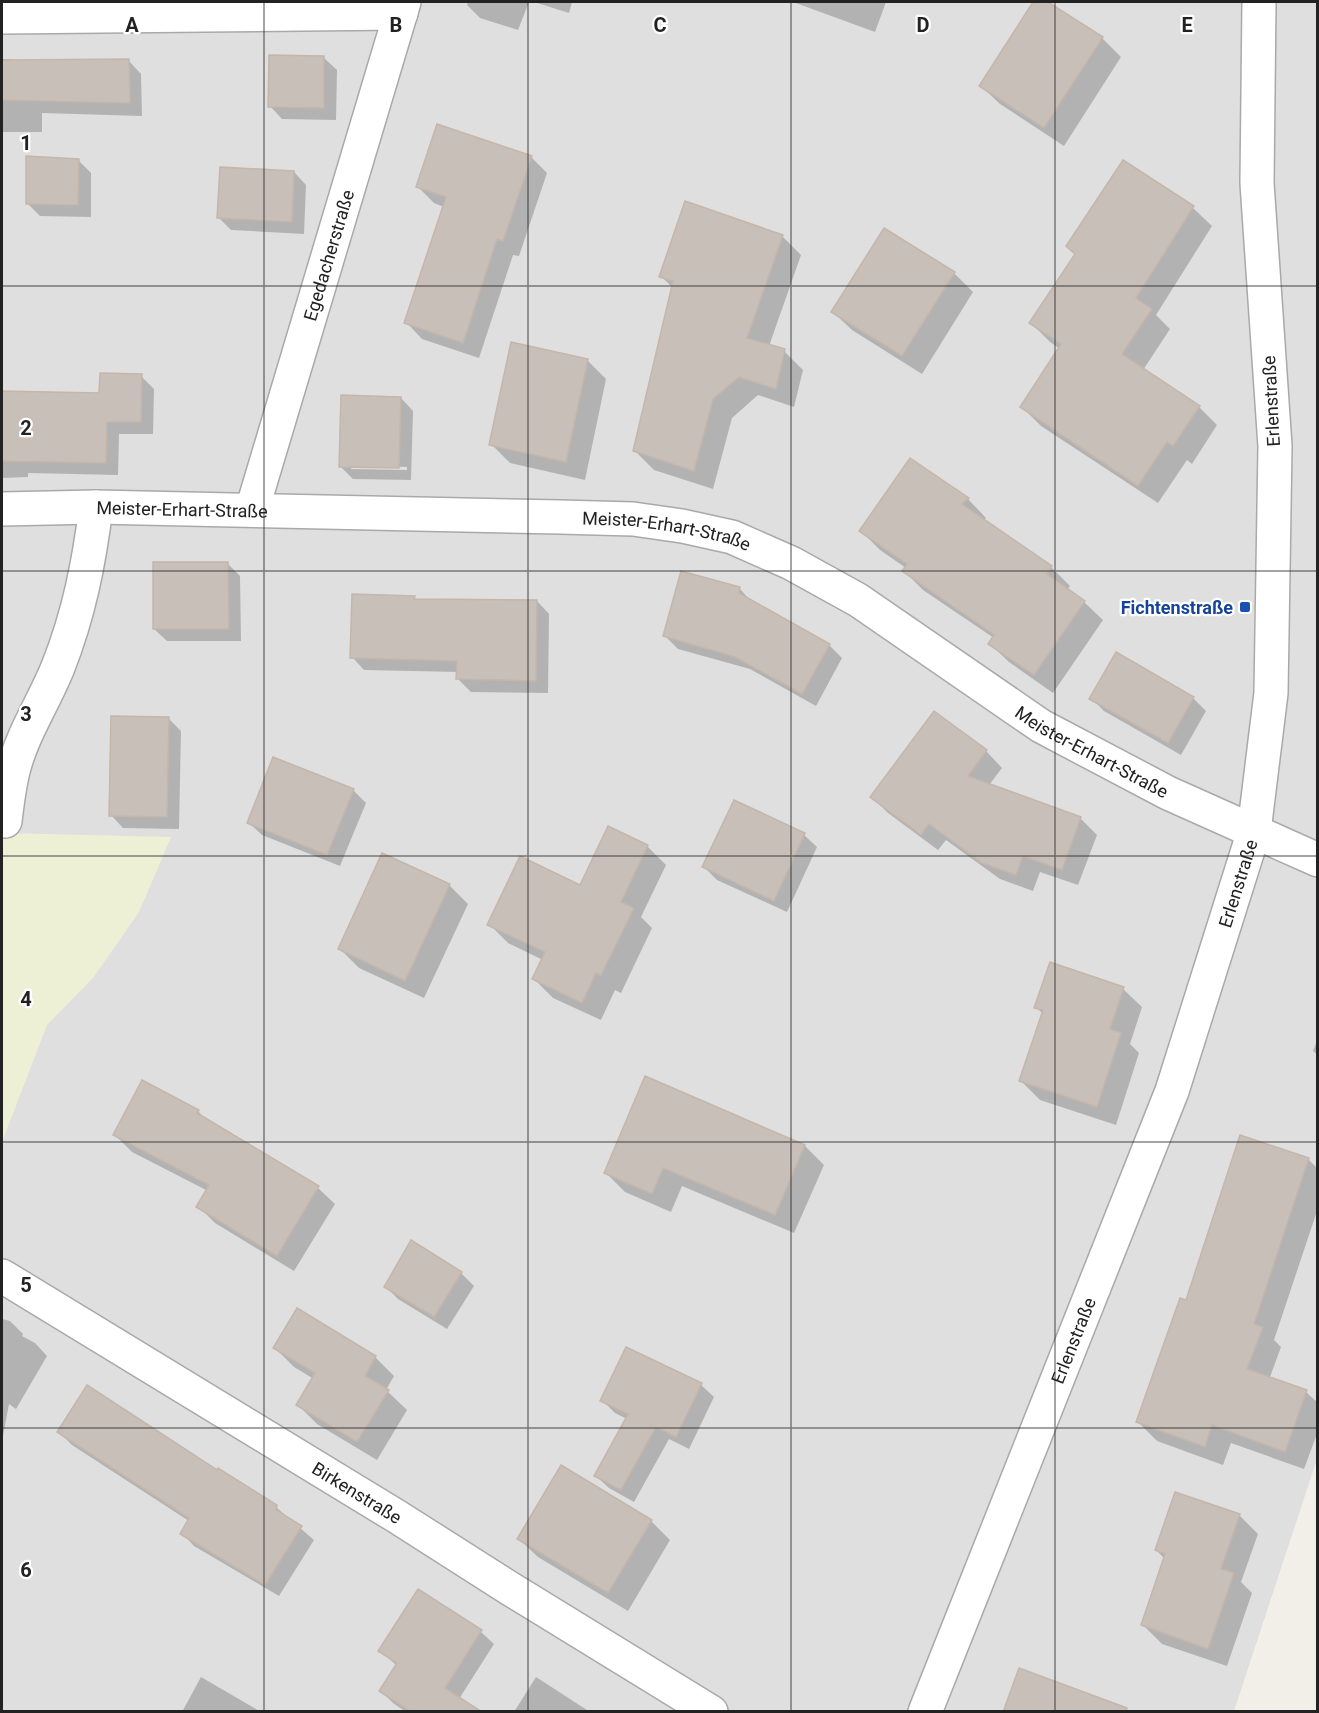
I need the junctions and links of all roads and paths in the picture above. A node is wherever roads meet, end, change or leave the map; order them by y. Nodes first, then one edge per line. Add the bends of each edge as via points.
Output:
1 (1259, 2) edge
2 (402, 7) edge
3 (2, 17) edge
4 (96, 507) junction
5 (2, 509) edge
6 (252, 510) junction
7 (5, 821) dead end
8 (1254, 831) junction
9 (1317, 860) edge
10 (2, 1276) edge
11 (711, 1712) edge
12 (925, 1712) edge

1 - 8 street, Erlenstraße via 1257,183 1275,446 1271,693
2 - 3 street
2 - 6 street, Egedacherstraße
4 - 5 street, Meister-Erhart-Straße
4 - 6 street, Meister-Erhart-Straße
4 - 7 street via 82,595 58,667 23,741 13,771
6 - 8 street, Meister-Erhart-Straße via 633,519 732,537 791,563 858,600 1041,726 1168,793
8 - 9 street
8 - 12 street, Erlenstraße via 1172,1091
10 - 11 street, Birkenstraße

